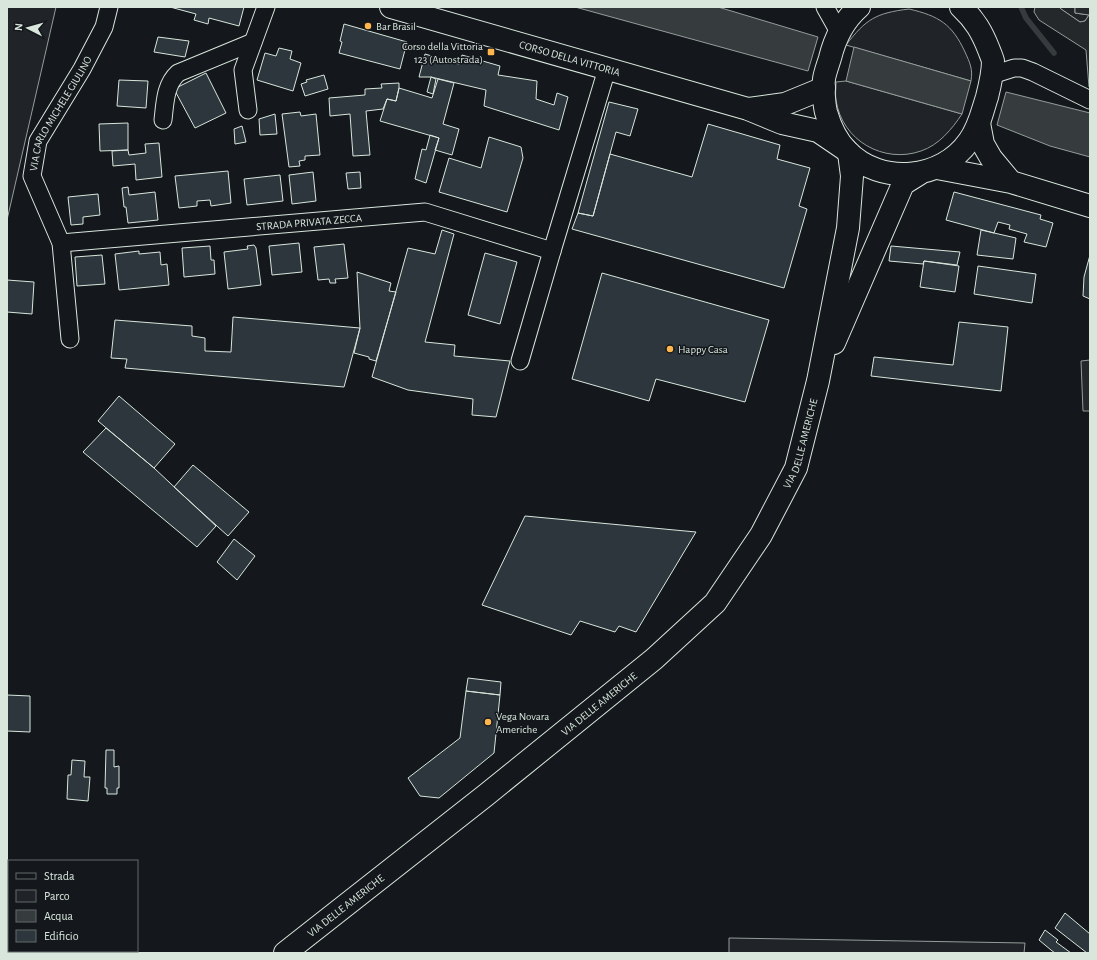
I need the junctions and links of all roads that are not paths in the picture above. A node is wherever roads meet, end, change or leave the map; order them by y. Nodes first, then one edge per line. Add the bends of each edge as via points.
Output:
1 (109, 7) edge
2 (266, 7) edge
3 (391, 7) edge
4 (825, 7) edge
5 (859, 7) edge
6 (965, 9) edge
7 (836, 37) junction
8 (253, 42) junction
9 (607, 69) junction
10 (990, 81) junction
11 (824, 83) junction
12 (1090, 100) edge
13 (748, 109) junction
14 (248, 110) dead end
15 (162, 120) dead end
16 (979, 123) junction
17 (847, 151) junction
18 (928, 171) junction
19 (1011, 182) junction
20 (1090, 206) edge
21 (61, 243) junction
22 (552, 251) junction
23 (70, 339) dead end
24 (520, 361) dead end
25 (818, 381) junction
26 (285, 953) edge

1 - 21 street, VIA CARLO MICHELE GIULINO via 104,27 82,70 38,141 32,176
2 - 8 street
3 - 9 main road, CORSO DELLA VITTORIA
4 - 7 street
5 - 7 main road via 850,14
6 - 10 main road via 979,27 993,59
7 - 11 main road
8 - 14 street via 242,70
8 - 15 street via 178,73 168,87
9 - 13 main road, CORSO DELLA VITTORIA
9 - 22 street
10 - 12 street via 1014,68 1022,68
10 - 16 main road
11 - 13 main road, CORSO DELLA VITTORIA via 785,104
11 - 17 main road via 825,110 833,131
13 - 17 main road, CORSO DELLA VITTORIA via 782,123 818,131
16 - 18 main road, VIA DELLE AMERICHE via 969,142 955,157
16 - 19 main road via 983,144
17 - 18 main road, CORSO DELLA VITTORIA via 864,164 881,171 900,175
17 - 25 main road, VIA DELLE AMERICHE via 852,176 848,228
18 - 19 main road, CORSO DELLA VITTORIA
18 - 25 main road, VIA DELLE AMERICHE via 903,184
19 - 20 main road
21 - 22 street, STRADA PRIVATA ZECCA via 425,212
21 - 23 street, VIA CARLO MICHELE GIULINO
22 - 24 street
25 - 26 main road, VIA DELLE AMERICHE via 796,468 761,535 715,603 654,659

